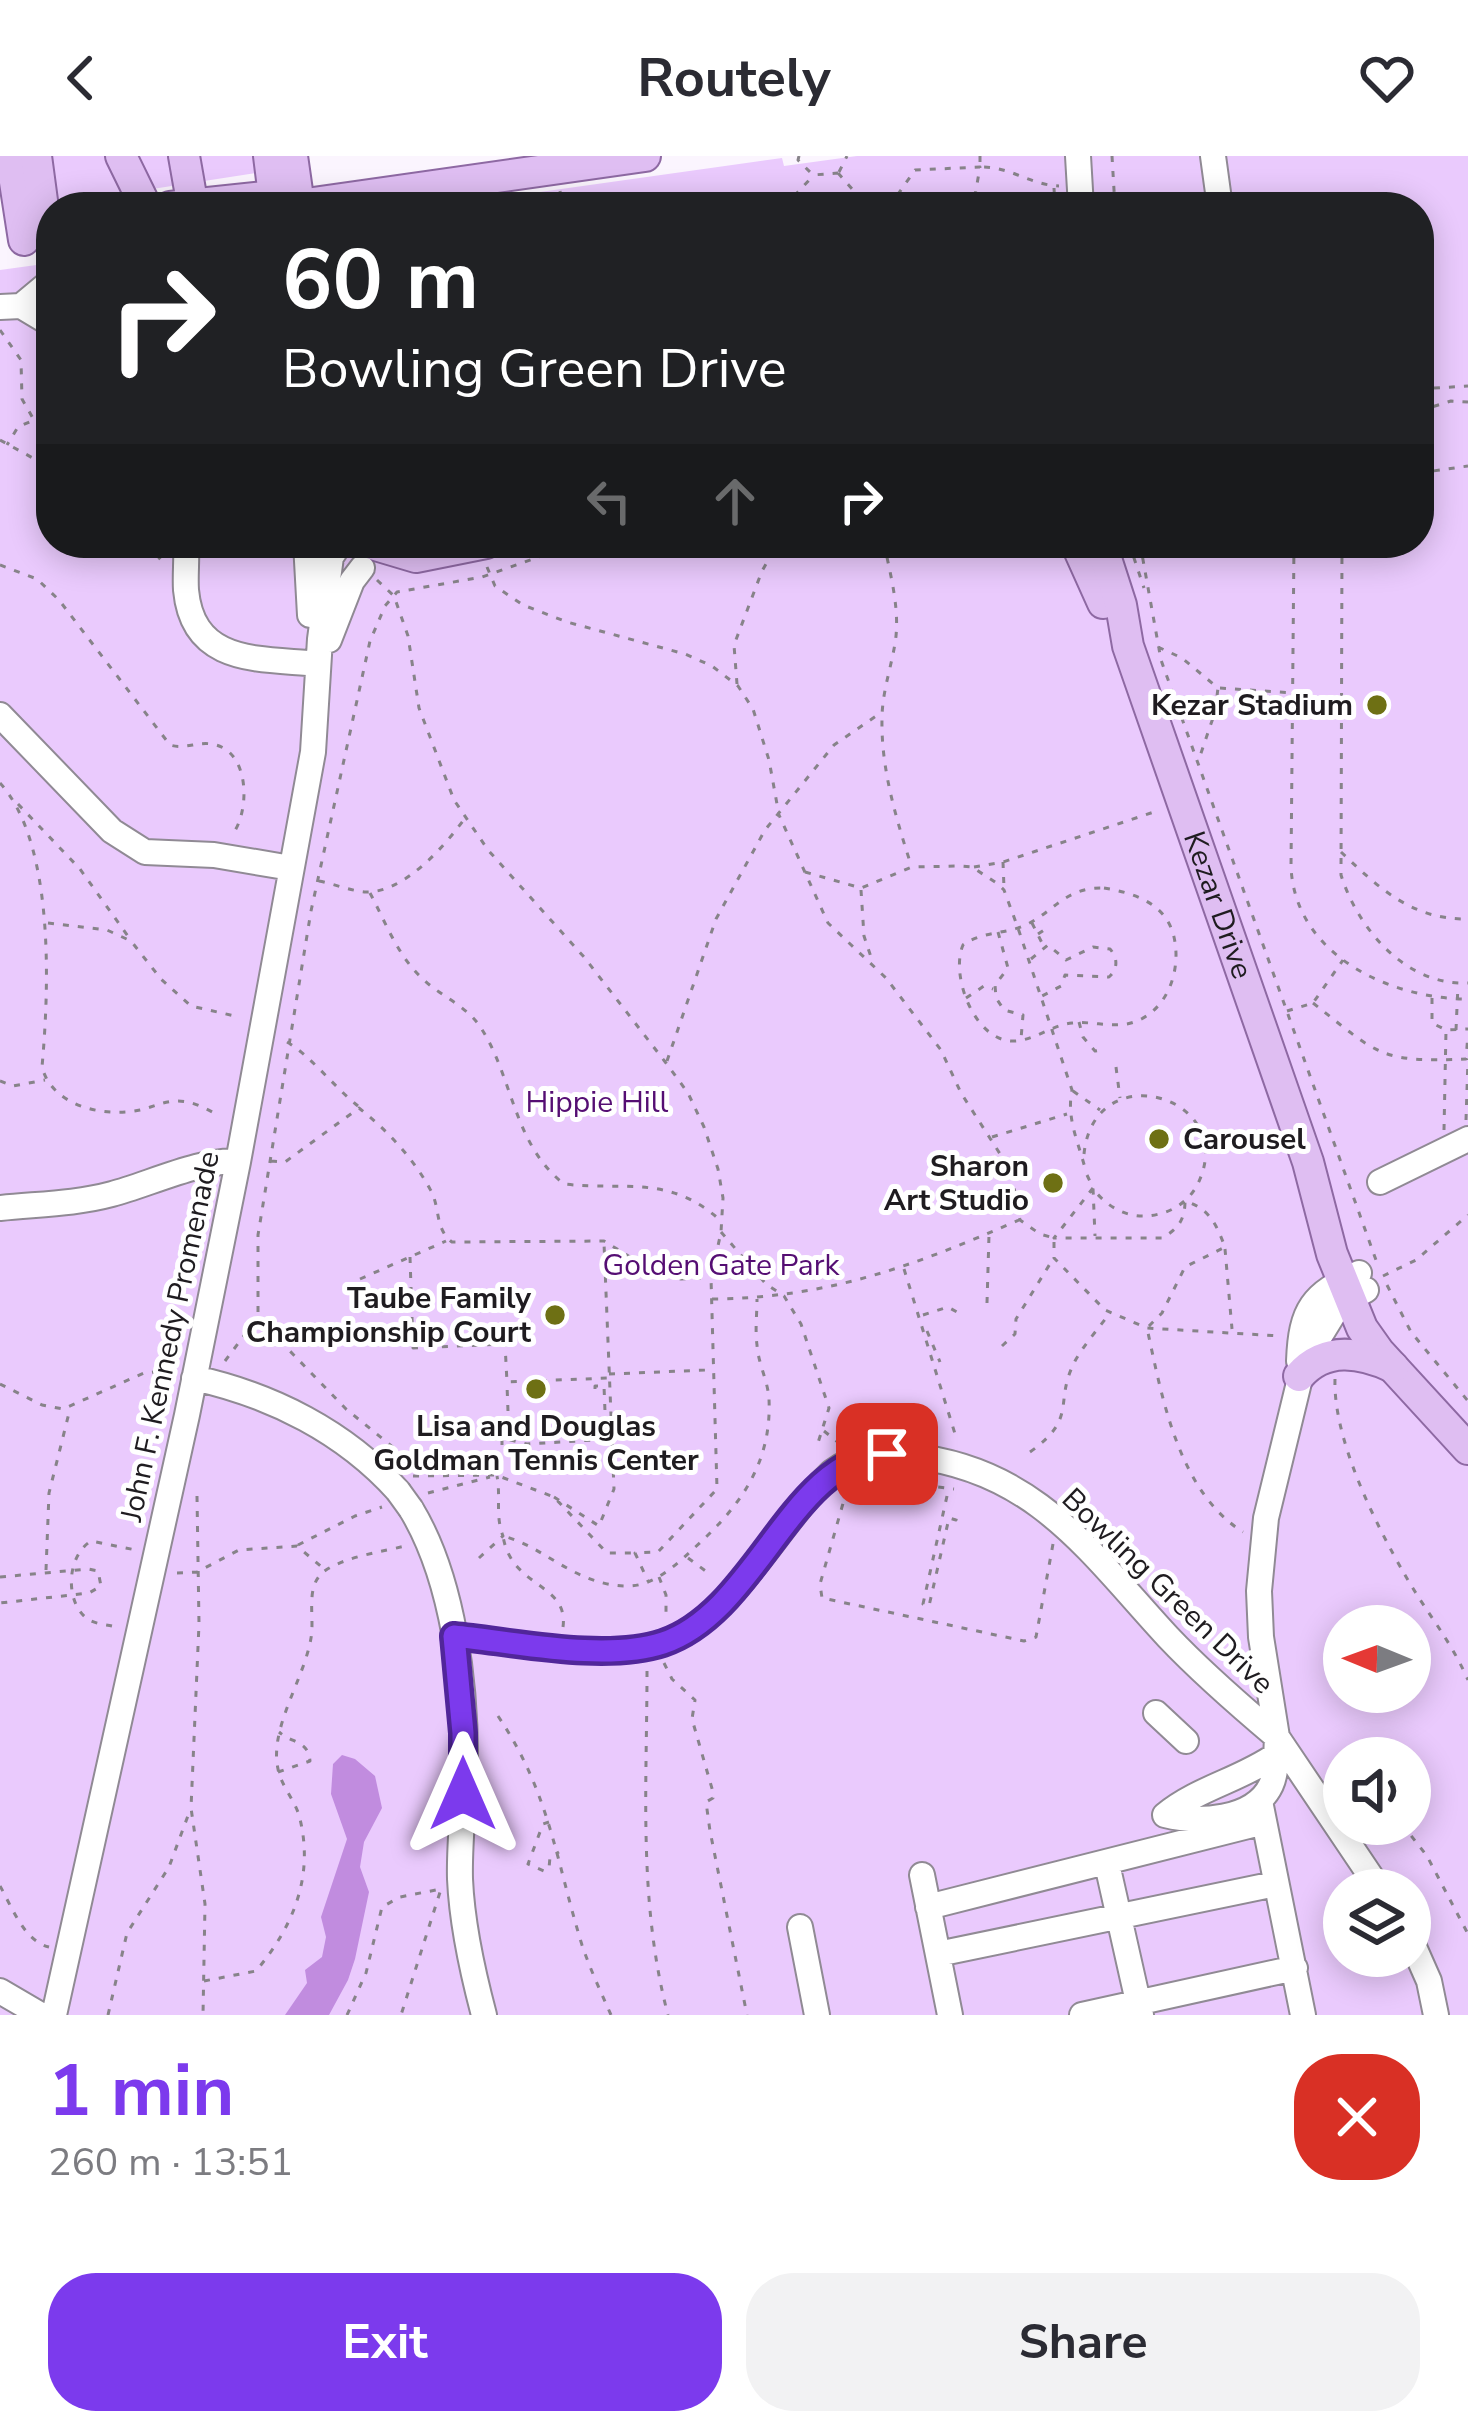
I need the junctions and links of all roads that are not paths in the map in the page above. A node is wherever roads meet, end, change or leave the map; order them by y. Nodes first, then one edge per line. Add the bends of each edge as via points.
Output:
1 (11, 156) edge
2 (36, 156) edge
3 (121, 156) edge
4 (184, 156) edge
5 (269, 156) edge
6 (292, 156) edge
7 (646, 156) edge
8 (1078, 156) edge
9 (1213, 156) edge
10 (558, 179) edge
11 (139, 192) edge
12 (185, 192) edge
13 (285, 192) edge
14 (290, 192) edge
15 (406, 192) edge
16 (1080, 192) edge
17 (1218, 192) edge
18 (31, 240) edge
19 (36, 293) edge
20 (11, 314) edge
21 (187, 558) edge
22 (304, 558) edge
23 (333, 558) edge
24 (406, 558) edge
25 (1085, 558) edge
26 (1106, 558) edge
27 (367, 562) edge
28 (302, 619) dead end
29 (1142, 646) junction
30 (319, 664) junction
31 (0, 715) edge
32 (292, 868) junction
33 (1463, 1141) edge
34 (238, 1162) junction
35 (1380, 1182) dead end
36 (0, 1208) edge
37 (1359, 1284) junction
38 (1398, 1370) junction
39 (183, 1374) junction
40 (1299, 1376) junction
41 (1468, 1449) edge
42 (454, 1636) junction
43 (1156, 1713) dead end
44 (1186, 1741) dead end
45 (1276, 1746) junction
46 (1262, 1811) junction
47 (1107, 1864) junction
48 (1365, 1869) edge
49 (922, 1875) dead end
50 (1275, 1884) junction
51 (928, 1906) junction
52 (1118, 1918) junction
53 (800, 1928) dead end
54 (938, 1954) junction
55 (1294, 1968) junction
56 (1428, 1977) edge
57 (0, 1991) edge
58 (1139, 2009) edge
59 (1300, 2014) edge
60 (41, 2015) edge
61 (54, 2015) edge
62 (484, 2015) edge
63 (817, 2015) edge
64 (950, 2015) edge
65 (1082, 2015) edge
66 (1436, 2015) edge

1 - 18 main road
2 - 18 main road
3 - 11 main road
4 - 12 main road
5 - 13 main road
6 - 14 main road
7 - 10 main road
8 - 16 street
9 - 17 street
10 - 15 main road
19 - 20 street
21 - 30 street via 189,607 214,647
22 - 30 street, John F. Kennedy Promenade
23 - 30 street, John F. Kennedy Promenade
24 - 27 main road
25 - 29 main road, Kezar Drive via 1105,609
26 - 29 main road, Kezar Drive
27 - 30 street, John F. Kennedy Promenade
28 - 30 street, John F. Kennedy Promenade
29 - 37 main road, Kezar Drive via 1308,1162 1333,1204
30 - 32 street, John F. Kennedy Promenade
31 - 32 street via 133,847
32 - 34 street, John F. Kennedy Promenade
33 - 35 street
34 - 36 street via 219,1160 79,1201
34 - 39 street, John F. Kennedy Promenade
37 - 38 main road, Kezar Drive
37 - 40 street via 1330,1316
37 - 40 street via 1312,1303
38 - 40 main road via 1338,1354
38 - 41 main road, Kezar Drive
39 - 42 street via 330,1431 408,1492
39 - 61 street, John F. Kennedy Promenade via 156,1552
40 - 45 street via 1258,1591
42 - 45 street, Bowling Green Drive via 640,1649 678,1636 723,1602 832,1472 874,1454 920,1457 994,1480 1063,1523
42 - 62 street via 465,1765 463,1912
43 - 44 street
45 - 46 street
45 - 46 street via 1165,1815 1190,1821
45 - 48 street
46 - 47 street
46 - 50 street
47 - 51 street
47 - 52 street
49 - 51 street
50 - 52 street
50 - 55 street
51 - 54 street
52 - 54 street
52 - 58 street
53 - 63 street
54 - 64 street
55 - 58 street
55 - 59 street
56 - 66 street
57 - 60 street
58 - 65 street

